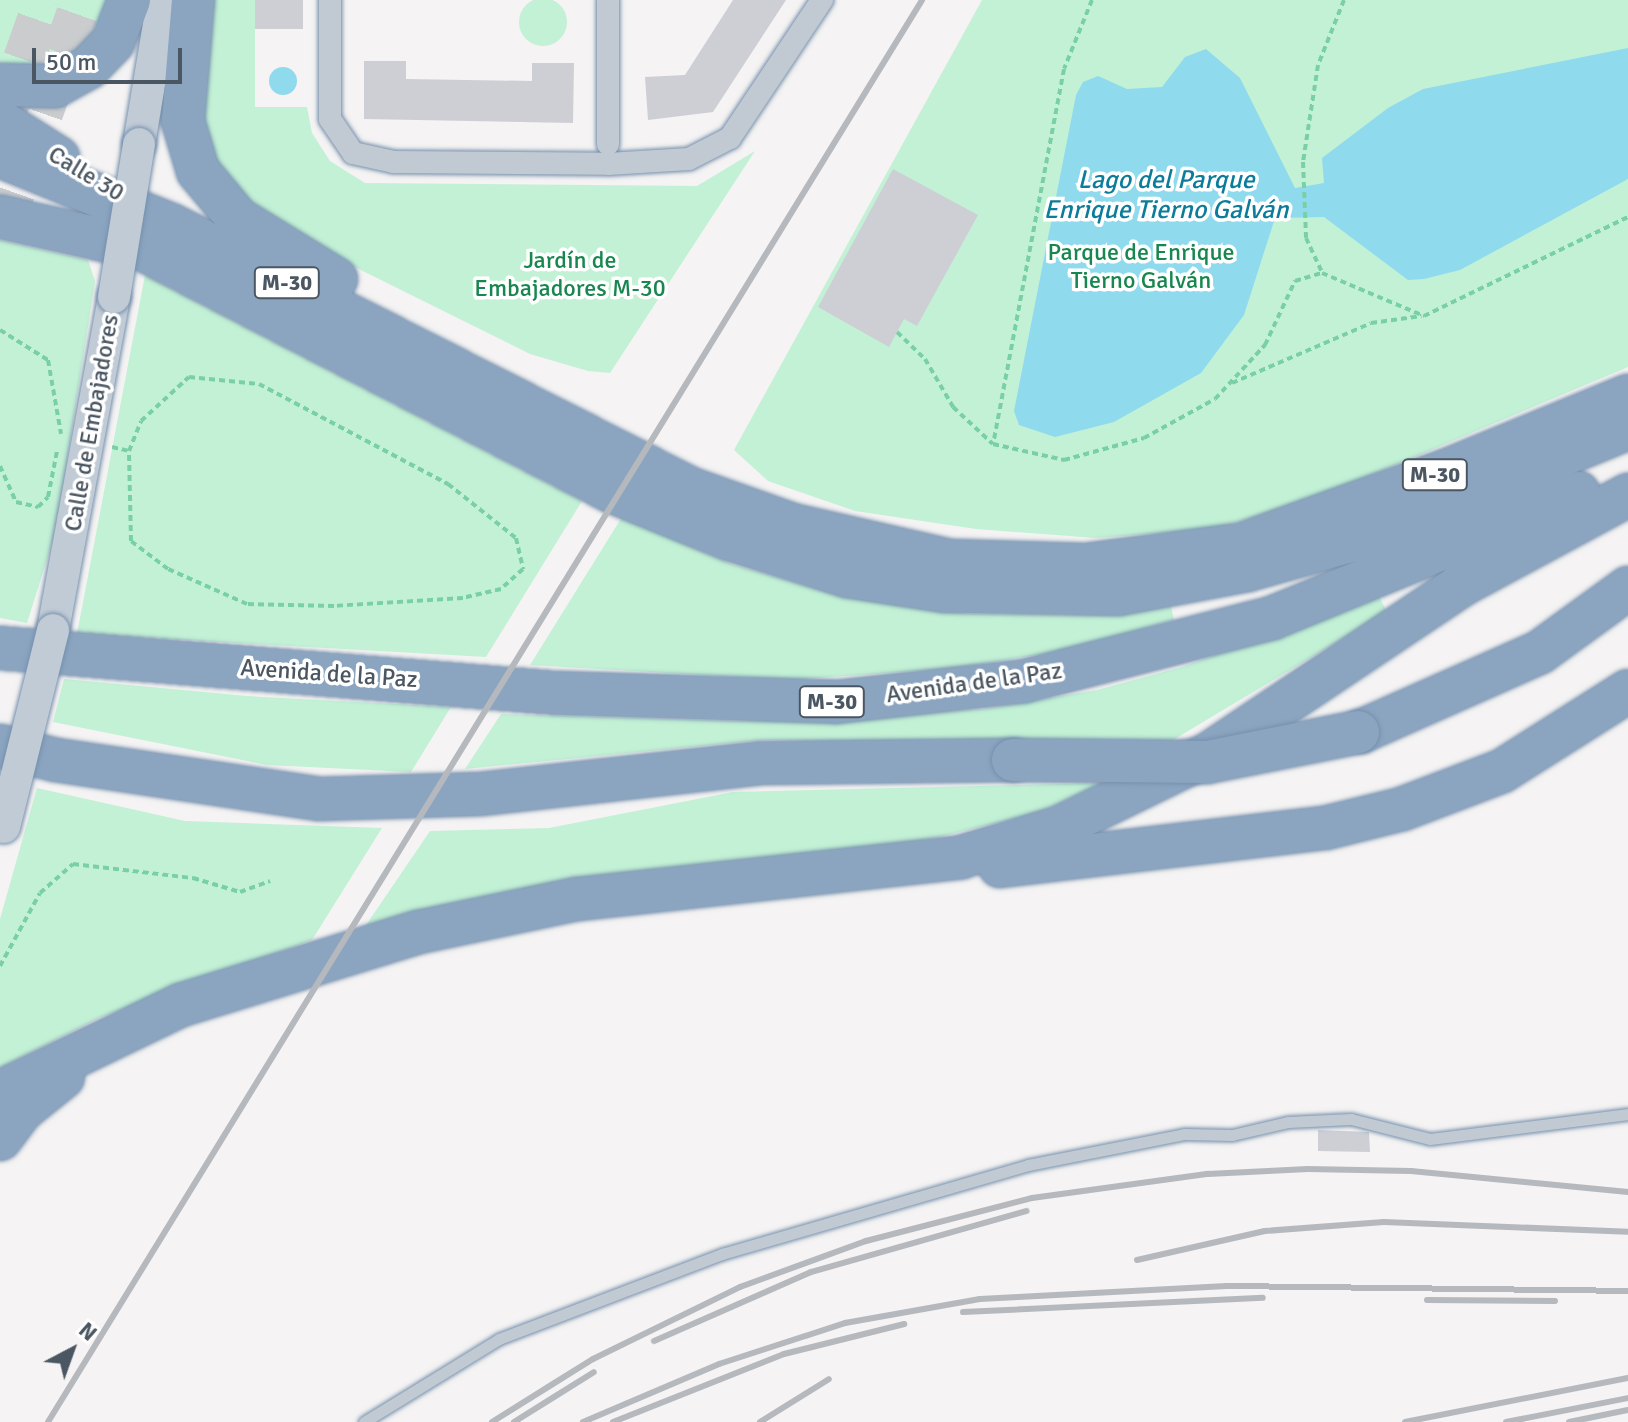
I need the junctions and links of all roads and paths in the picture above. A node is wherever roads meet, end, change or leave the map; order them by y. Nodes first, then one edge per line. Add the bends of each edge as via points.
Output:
1 (129, 0) edge
2 (163, 0) edge
3 (193, 0) edge
4 (330, 0) edge
5 (608, 0) edge
6 (822, 0) edge
7 (1092, 0) edge
8 (1344, 0) edge
9 (0, 85) edge
10 (0, 121) edge
11 (608, 144) dead end
12 (0, 156) edge
13 (0, 217) edge
14 (1628, 217) edge
15 (173, 226) junction
16 (1322, 273) junction
17 (1424, 316) junction
18 (0, 330) edge
19 (897, 332) dead end
20 (401, 340) junction
21 (1229, 385) junction
22 (1628, 396) edge
23 (1628, 428) edge
24 (993, 444) junction
25 (0, 466) edge
26 (1628, 472) edge
27 (1628, 495) edge
28 (523, 569) joint
29 (1628, 588) edge
30 (1628, 624) edge
31 (0, 648) edge
32 (1628, 691) edge
33 (0, 718) edge
34 (1360, 731) junction
35 (0, 746) edge
36 (235, 789) junction
37 (2, 834) edge
38 (270, 881) dead end
39 (577, 899) junction
40 (0, 966) edge
41 (122, 1030) junction
42 (0, 1092) edge
43 (1628, 1114) edge
44 (0, 1139) edge
45 (364, 1422) edge

1 - 9 highway via 113,42 89,67 55,86
2 - 37 main road, Calle de Embajadores, bridge via 53,630
3 - 20 highway via 183,121 198,171 238,219 330,275
4 - 6 street via 330,119 353,153 394,162 608,164 689,159 730,138
5 - 11 street
7 - 24 path via 1064,69
8 - 16 path via 1318,65 1303,162 1306,238
10 - 15 highway, Calle 30 / M-30
12 - 15 highway
13 - 23 highway via 140,248 611,491 729,539 847,576 945,591 1118,594 1247,570 1354,540
14 - 17 path
15 - 20 highway, M-30
16 - 17 path
16 - 21 path via 1295,281 1265,345
17 - 21 path via 1371,323
18 - 25 path via 48,360 61,434 48,497 38,507 16,502
19 - 24 path via 925,359 953,407
20 - 22 highway, M-30 via 691,489 874,547 1025,566 1165,558 1240,545
21 - 24 path via 1215,399 1144,438 1064,460
26 - 31 highway, Avenida de la Paz / M-30 via 1272,618 1025,681 836,702 556,693
27 - 39 highway via 1461,585 1209,754 1058,828 961,857
28 - 28 path via 501,589 463,598 247,604 168,569 131,541 129,451 141,421 189,377 259,384 448,484 516,538
29 - 34 highway via 1540,652
30 - 34 highway via 1477,697
32 - 39 highway via 1502,771 1402,809 1325,828 687,901
33 - 36 highway
34 - 36 highway, bridge via 1207,762 760,763 465,794 319,799
35 - 36 highway
38 - 40 path via 240,892 193,878 73,864 40,893
39 - 41 highway via 419,932 207,996
41 - 42 highway
41 - 44 highway via 99,1056 23,1109
43 - 45 lane via 1430,1139 1351,1119 1288,1122 1232,1135 1184,1134 1028,1165 722,1254 514,1334 406,1391

